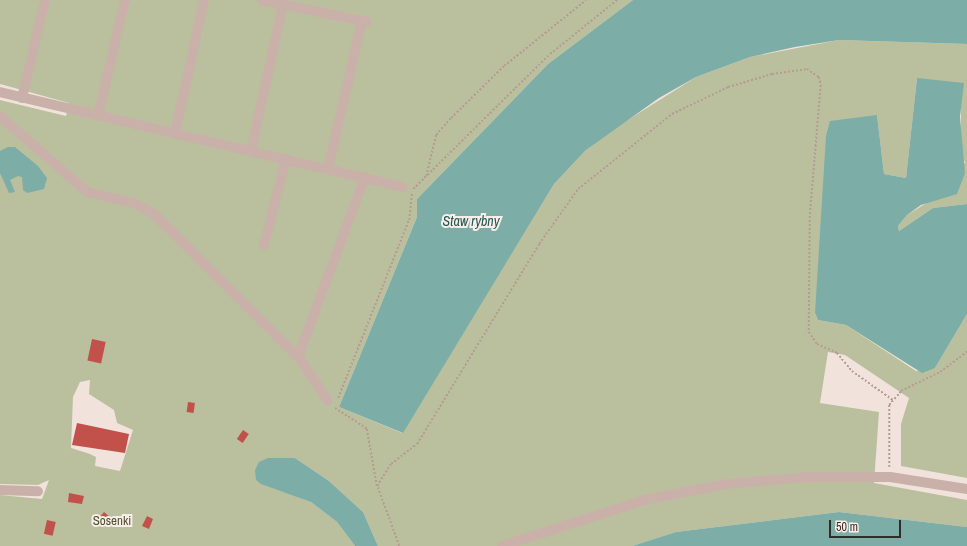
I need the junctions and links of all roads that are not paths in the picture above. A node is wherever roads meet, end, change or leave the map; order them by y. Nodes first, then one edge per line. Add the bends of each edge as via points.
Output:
1 (45, 0) edge
2 (125, 0) edge
3 (204, 0) edge
4 (262, 0) edge
5 (283, 4) junction
6 (0, 92) edge
7 (22, 98) junction
8 (0, 116) edge
9 (98, 116) junction
10 (175, 134) junction
11 (251, 151) junction
12 (286, 159) junction
13 (328, 169) junction
14 (365, 177) junction
15 (403, 187) dead end
16 (264, 245) dead end
17 (298, 357) junction
18 (328, 401) dead end
19 (967, 489) edge
20 (0, 490) edge
21 (38, 491) dead end
22 (502, 546) edge

1 - 7 lane
2 - 9 lane
3 - 10 lane
4 - 5 lane
5 - 11 lane
5 - 13 lane via 364,21
6 - 7 lane
7 - 9 lane
8 - 17 lane via 87,192 134,203 154,214
9 - 10 lane
10 - 11 lane
11 - 12 lane
12 - 13 lane
12 - 16 lane
13 - 14 lane
14 - 15 lane
14 - 17 lane
17 - 18 lane
19 - 22 lane via 890,477 807,478 727,484 644,500
20 - 21 lane

